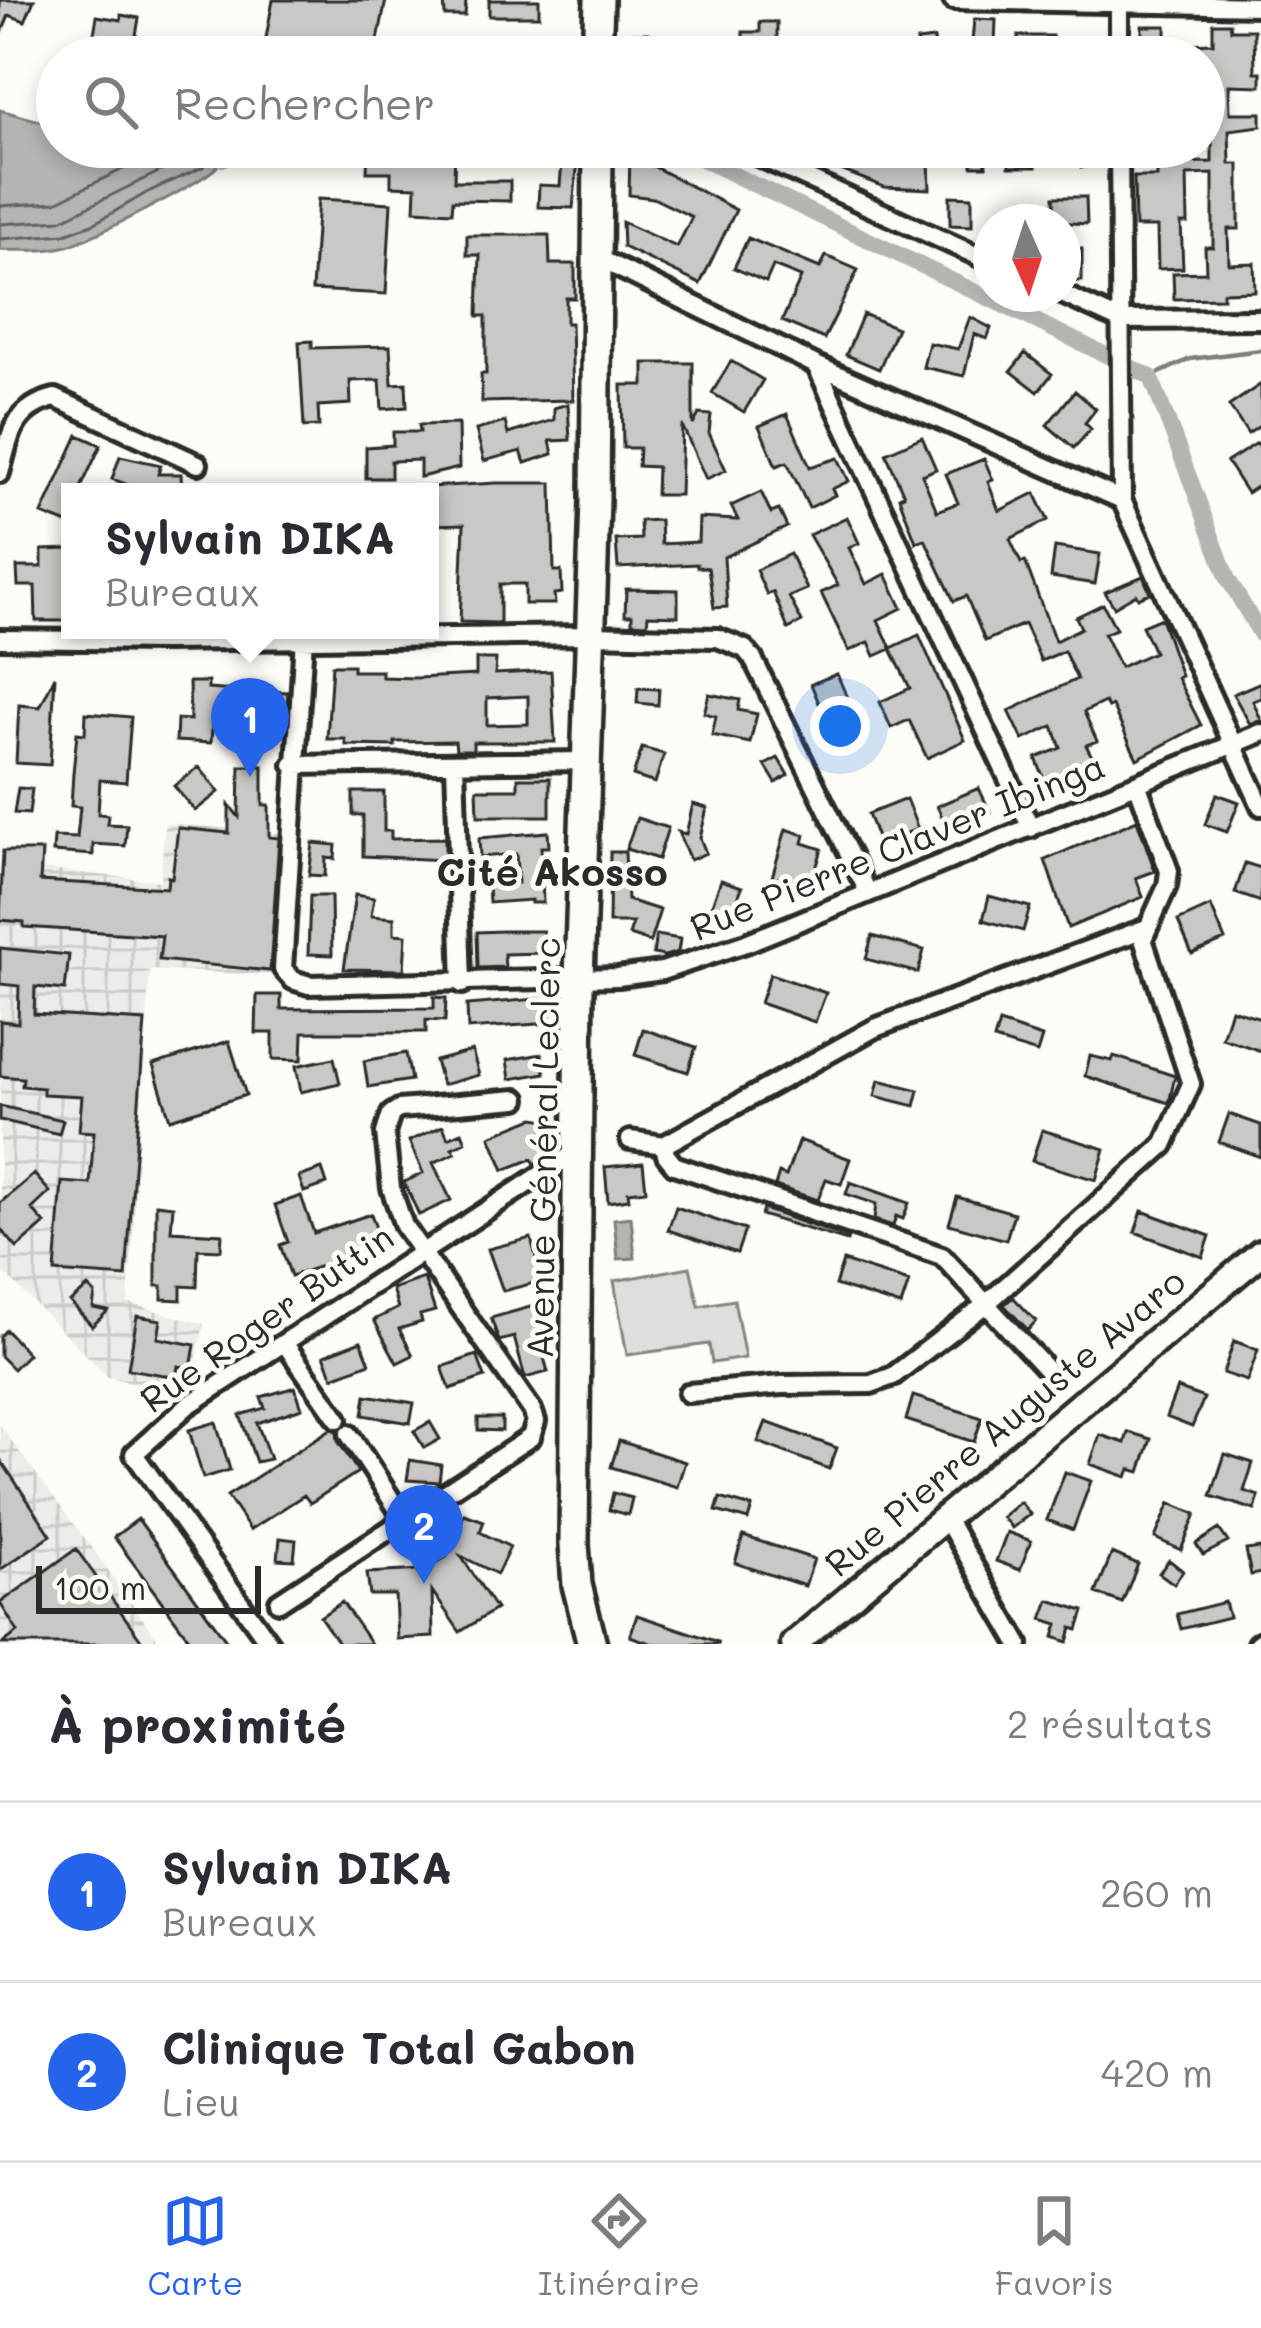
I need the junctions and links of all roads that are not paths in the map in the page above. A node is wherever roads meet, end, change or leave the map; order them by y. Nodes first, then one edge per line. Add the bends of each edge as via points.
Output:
1 (598, 0) edge
2 (953, 0) edge
3 (1119, 1) edge
4 (1261, 6) edge
5 (597, 36) edge
6 (1119, 36) edge
7 (598, 168) edge
8 (785, 168) edge
9 (1119, 168) edge
10 (973, 254) edge
11 (596, 257) junction
12 (1081, 306) edge
13 (1261, 319) edge
14 (1119, 329) junction
15 (816, 365) junction
16 (198, 464) dead end
17 (0, 473) edge
18 (1122, 500) junction
19 (591, 635) junction
20 (439, 637) edge
21 (0, 639) edge
22 (61, 639) edge
23 (304, 639) edge
24 (1261, 734) edge
25 (1233, 746) junction
26 (585, 761) junction
27 (455, 764) junction
28 (293, 765) junction
29 (1138, 785) junction
30 (1261, 806) edge
31 (1031, 828) junction
32 (868, 892) junction
33 (1144, 928) junction
34 (579, 979) junction
35 (462, 984) junction
36 (517, 1099) dead end
37 (630, 1140) dead end
38 (664, 1144) junction
39 (576, 1152) junction
40 (419, 1251) junction
41 (1261, 1253) edge
42 (986, 1304) junction
43 (285, 1344) junction
44 (1047, 1370) dead end
45 (688, 1394) dead end
46 (338, 1419) dead end
47 (350, 1434) dead end
48 (945, 1517) junction
49 (404, 1520) junction
50 (279, 1601) dead end
51 (270, 1644) edge
52 (592, 1644) edge
53 (794, 1644) edge
54 (1019, 1644) edge

1 - 5 main road
2 - 3 street
3 - 4 street
3 - 6 street
7 - 11 main road, Avenue Général Leclerc
8 - 10 street
9 - 14 street
11 - 15 street
11 - 19 main road, Avenue Général Leclerc
12 - 14 street
13 - 14 street
14 - 18 street
15 - 18 street
15 - 31 street
16 - 17 street via 55,398 30,404 17,420
18 - 25 street
19 - 20 street
19 - 26 main road, Avenue Général Leclerc
19 - 32 street via 718,638 746,649
21 - 22 street
23 - 28 street
24 - 25 street, Rue Pierre Claver Ibinga
25 - 29 street, Rue Pierre Claver Ibinga
25 - 30 street
26 - 27 street
26 - 34 main road, Avenue Général Leclerc
27 - 28 street
27 - 35 street
28 - 35 street, Rue Pierre Claver Ibinga via 283,969 309,985
29 - 31 street, Rue Pierre Claver Ibinga
29 - 33 street via 1168,871
31 - 32 street, Rue Pierre Claver Ibinga
32 - 34 street, Rue Pierre Claver Ibinga via 662,971
33 - 38 street via 875,1028
33 - 42 street via 1191,1084 1178,1120 1164,1145
34 - 35 street, Rue Pierre Claver Ibinga
34 - 39 main road, Avenue Général Leclerc
36 - 40 street via 391,1114 391,1188
37 - 38 street
38 - 42 street via 674,1165 942,1256
39 - 40 street, Rue Roger Buttin
39 - 52 main road, Avenue Général Leclerc via 574,1544
40 - 43 street, Rue Roger Buttin
40 - 49 street via 536,1421 531,1437
41 - 48 street, Rue Pierre Auguste Avaro
42 - 44 street
42 - 45 street via 871,1384
43 - 46 street
43 - 51 street, Rue Roger Buttin via 187,1406 134,1454
47 - 49 street
48 - 53 street, Rue Pierre Auguste Avaro
48 - 54 street
49 - 50 street

